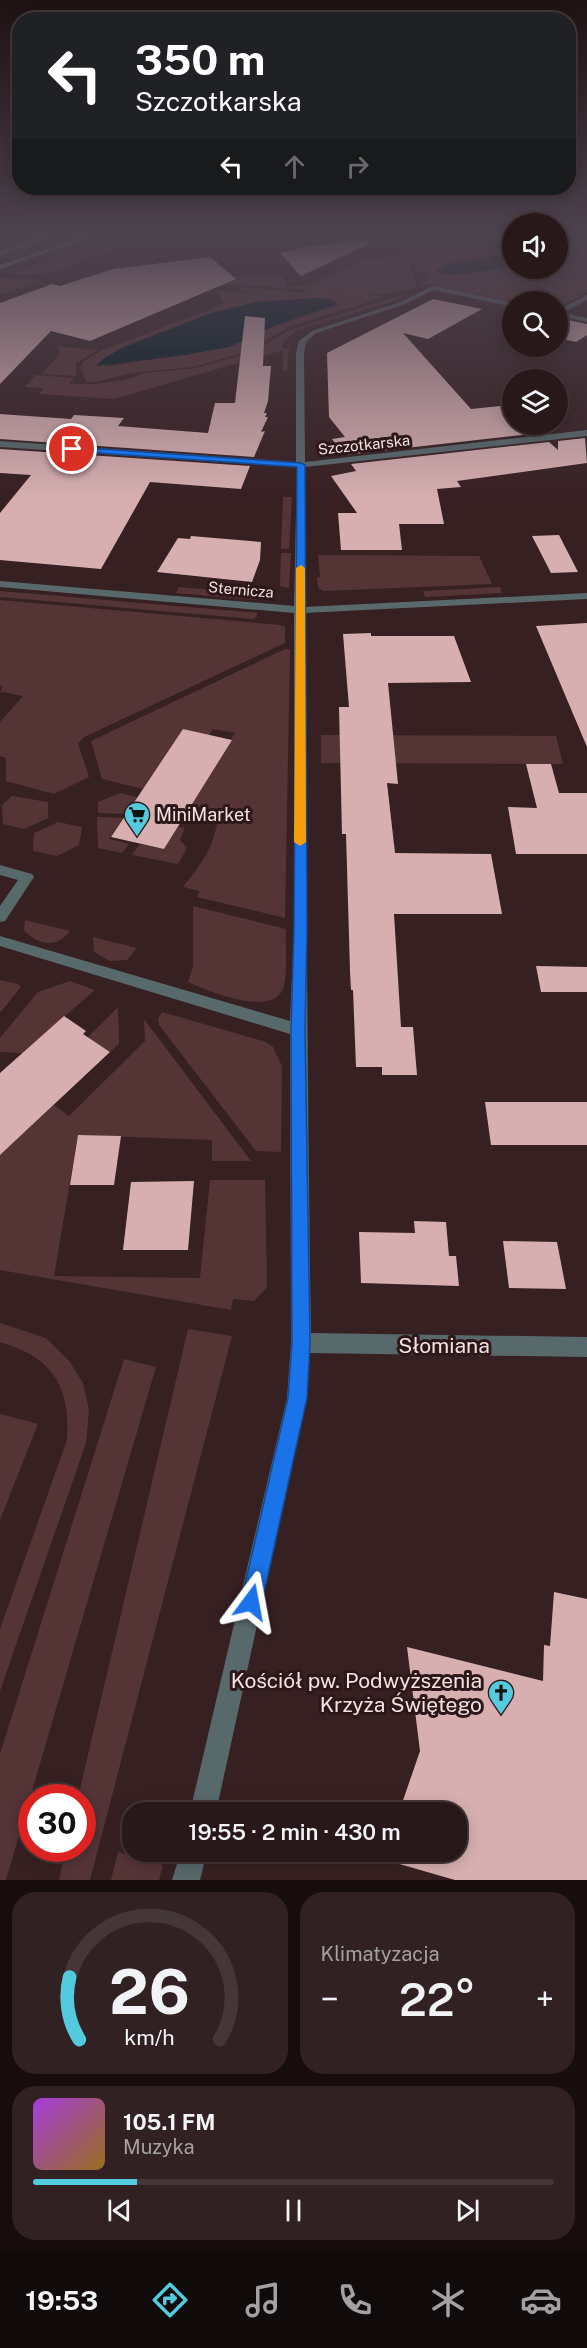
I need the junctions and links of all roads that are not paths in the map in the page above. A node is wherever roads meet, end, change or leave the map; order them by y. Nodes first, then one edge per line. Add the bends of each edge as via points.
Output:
1 (335, 325) edge
2 (587, 433) edge
3 (0, 444) edge
4 (301, 465) junction
5 (0, 584) edge
6 (587, 596) edge
7 (299, 610) junction
8 (0, 870) edge
9 (0, 917) edge
10 (0, 941) edge
11 (298, 1030) junction
12 (301, 1343) junction
13 (587, 1347) edge
14 (205, 1802) edge
15 (191, 1862) edge
16 (186, 1880) edge

1 - 4 street via 303,341 299,380
2 - 4 street, Szczotkarska
3 - 4 street, Szczotkarska
4 - 7 street
5 - 7 street, Sternicza
6 - 7 street, Sternicza
7 - 11 street
8 - 9 street via 27,877
10 - 11 street
11 - 12 street
12 - 13 street, Słomiana
12 - 14 street via 297,1398
15 - 16 street

